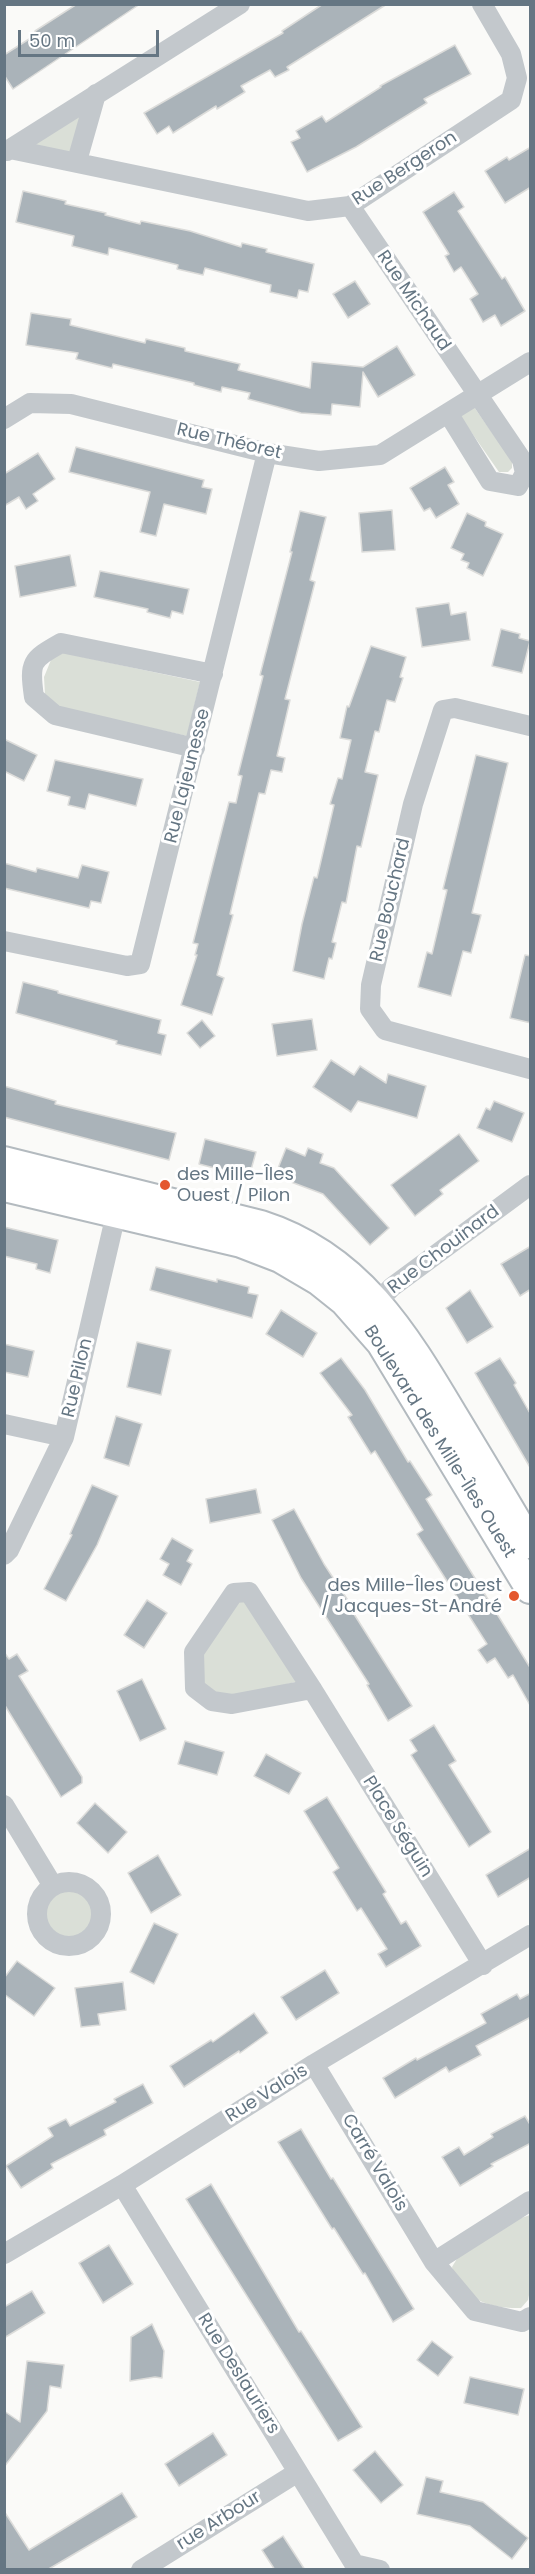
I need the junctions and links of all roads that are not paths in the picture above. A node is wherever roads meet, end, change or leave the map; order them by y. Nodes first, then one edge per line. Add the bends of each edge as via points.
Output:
1 (240, 4) edge
2 (482, 4) edge
3 (96, 94) junction
4 (8, 151) edge
5 (77, 161) junction
6 (350, 206) junction
7 (531, 362) edge
8 (476, 395) junction
9 (448, 413) junction
10 (4, 419) edge
11 (267, 453) junction
12 (213, 674) junction
13 (531, 726) edge
14 (195, 748) junction
15 (4, 940) edge
16 (531, 1069) edge
17 (4, 1161) edge
18 (531, 1185) edge
19 (4, 1187) edge
20 (119, 1201) junction
21 (369, 1310) junction
22 (4, 1424) edge
23 (64, 1437) junction
24 (531, 1544) edge
25 (4, 1555) edge
26 (531, 1589) edge
27 (312, 1689) junction
28 (4, 1805) edge
29 (53, 1886) dead end
30 (531, 1935) edge
31 (483, 1965) junction
32 (314, 2064) junction
33 (122, 2185) junction
34 (531, 2201) edge
35 (4, 2254) edge
36 (434, 2262) junction
37 (531, 2317) edge
38 (298, 2472) junction
39 (356, 2567) edge
40 (141, 2570) edge
41 (380, 2570) edge

1 - 3 street, Rue Bergeron
2 - 6 street, Rue Bergeron via 511,54 517,78 511,100
3 - 4 street, Rue Bergeron
3 - 5 street
4 - 5 street, Rue Bergeron
5 - 6 street, Rue Bergeron via 308,211
6 - 8 street, Rue Michaud
7 - 8 street, Rue Théoret
8 - 9 street, Rue Théoret
8 - 9 street via 522,460 525,473 518,486 490,481
9 - 11 street, Rue Théoret via 380,455 319,461
10 - 11 street, Rue Théoret via 30,404 71,404
11 - 12 street, Rue Lajeunesse
12 - 14 street, Rue Lajeunesse
12 - 14 street via 61,643 37,657 30,669 34,697 55,715
13 - 16 street, Rue Bouchard via 455,708 443,710 411,813 371,985 370,1009 385,1030
14 - 15 street, Rue Lajeunesse via 140,964 127,966
17 - 20 street, Boulevard des Mille-Îles Ouest
18 - 21 street, Rue Chouinard via 392,1287
19 - 20 street, Boulevard des Mille-Îles Ouest
20 - 21 street, Boulevard des Mille-Îles Ouest via 273,1229 336,1265
20 - 23 street, Rue Pilon
21 - 24 street, Boulevard des Mille-Îles Ouest via 413,1348
21 - 26 street, Boulevard des Mille-Îles Ouest via 392,1359
22 - 23 street
23 - 25 street, Rue Pilon
27 - 27 street, Place Séguin via 249,1592 234,1593 194,1652 195,1688 212,1701 232,1704
27 - 31 street, Place Séguin
28 - 29 street
30 - 31 street, Rue Valois
31 - 32 street, Rue Valois
32 - 33 street, Rue Valois
32 - 36 street, Carré Valois
33 - 35 street, Rue Valois
33 - 38 street, Rue Deslauriers
34 - 36 street
36 - 37 street, Carré Valois via 475,2312 522,2322
38 - 39 street, Rue Deslauriers
38 - 40 street, rue Arbour
39 - 41 street, Rue Deslauriers

